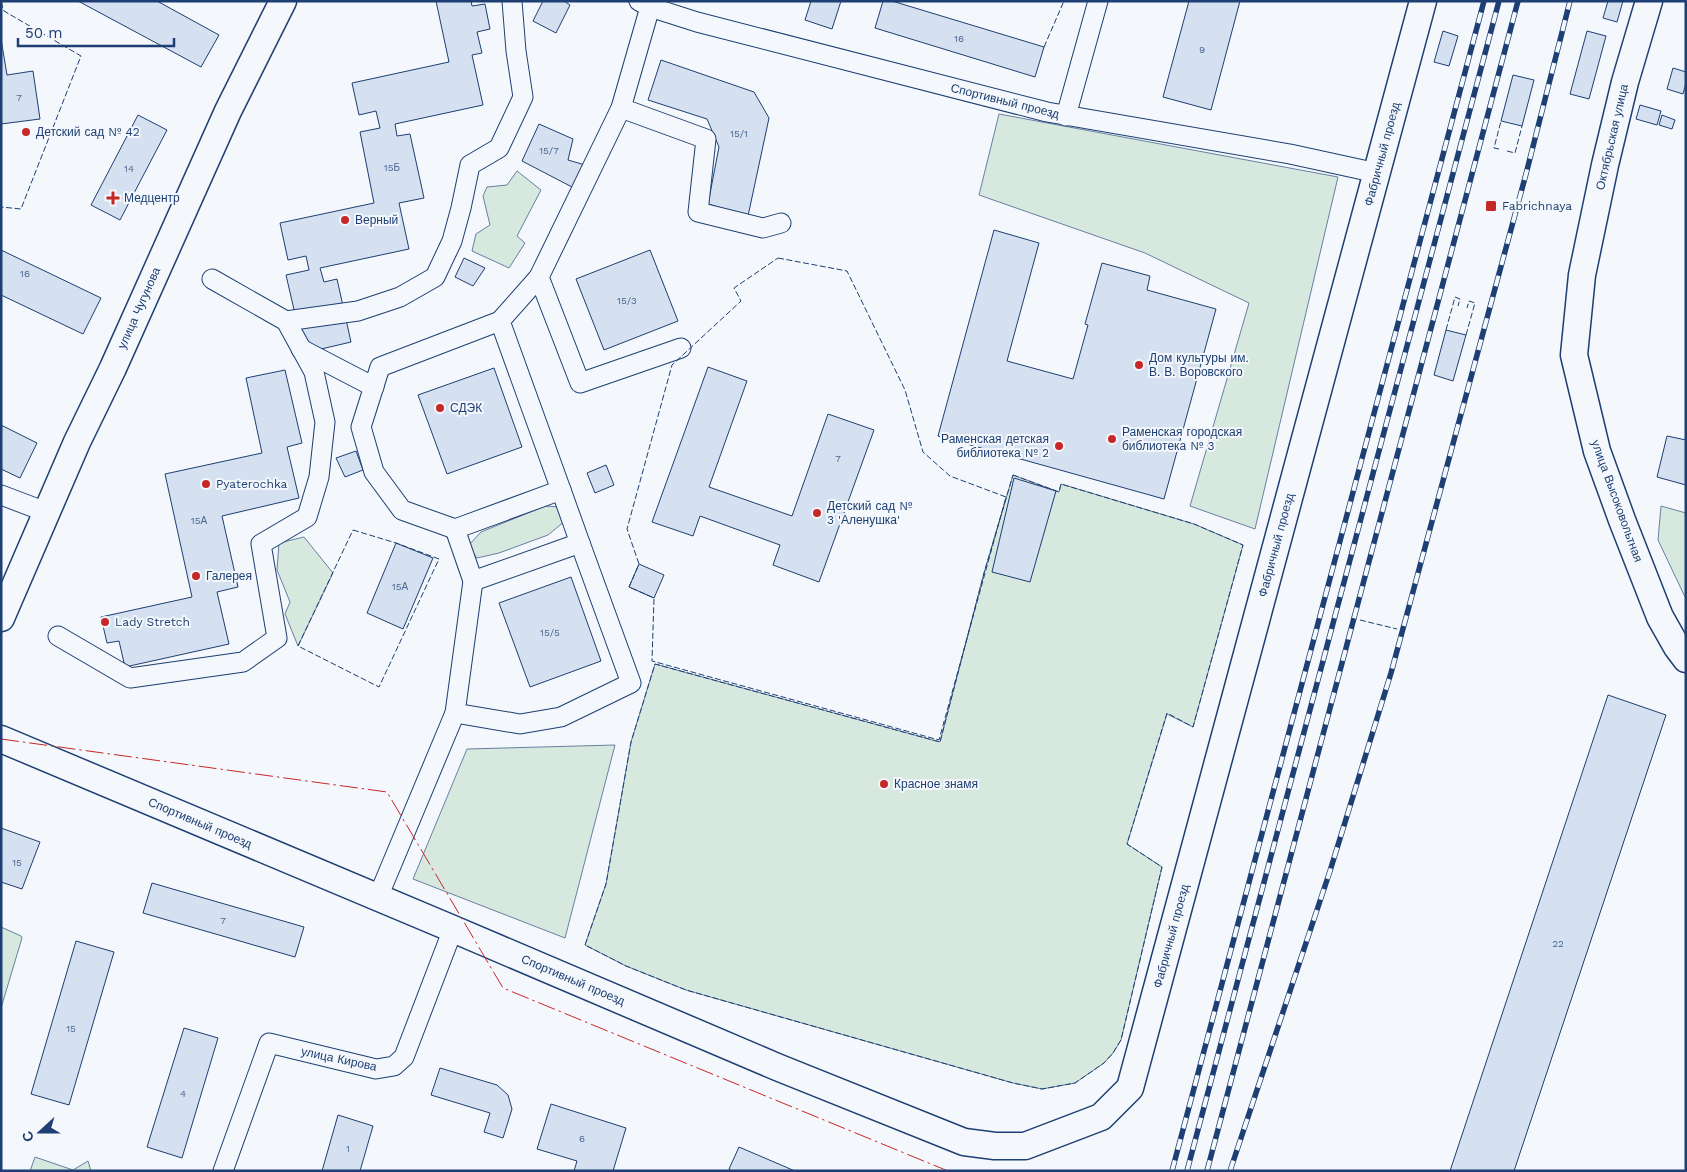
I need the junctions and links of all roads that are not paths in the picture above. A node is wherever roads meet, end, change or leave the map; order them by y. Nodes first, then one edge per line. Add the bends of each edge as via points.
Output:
1 (283, 1) edge
2 (512, 1) edge
3 (1098, 1) edge
4 (1423, 1) edge
5 (1649, 1) edge
6 (644, 4) edge
7 (621, 108) junction
8 (1066, 116) junction
9 (1377, 173) junction
10 (781, 223) dead end
11 (1582, 275) joint
12 (539, 277) junction
13 (212, 279) dead end
14 (286, 321) junction
15 (500, 321) junction
16 (681, 348) dead end
17 (301, 349) junction
18 (374, 387) junction
19 (561, 490) junction
20 (1, 496) edge
21 (46, 512) junction
22 (454, 529) junction
23 (580, 543) junction
24 (472, 581) junction
25 (1, 618) edge
26 (58, 636) dead end
27 (1686, 659) edge
28 (455, 713) junction
29 (6, 744) edge
30 (378, 897) junction
31 (453, 929) junction
32 (1130, 1088) joint
33 (223, 1171) edge

1 - 21 main road, улица Чугунова via 228,111
2 - 14 street via 523,97 499,148 470,165 452,241 435,277 400,297 358,311
3 - 8 street
4 - 9 main road, Фабричный проезд
5 - 11 main road, Октябрьская улица via 1625,82
6 - 7 street
6 - 8 street, Спортивный проезд via 697,22
7 - 10 street via 706,139 698,212 763,228
7 - 12 street
8 - 9 street, Спортивный проезд via 1290,154
9 - 32 main road, Фабричный проезд
11 - 27 main road, улица Высоковольтная via 1574,355 1597,451 1660,617
12 - 15 street
12 - 16 street via 580,383
13 - 14 street
14 - 17 street
15 - 18 street via 380,367
15 - 19 street
17 - 18 street
17 - 26 street via 314,372 325,422 319,476 307,517 261,544 277,638 243,662 130,678
18 - 22 street via 361,427 374,472 402,510
19 - 22 street
19 - 23 street
20 - 21 street
21 - 25 main road, улица Чугунова
22 - 24 street
23 - 24 street
23 - 28 street via 630,683 561,717 520,724
24 - 28 street
28 - 30 street
29 - 30 main road, Спортивный проезд
30 - 31 main road, Спортивный проезд
31 - 32 main road, Спортивный проезд via 778,1068 964,1142 1025,1146 1101,1117
31 - 33 street, улица Кирова via 404,1057 394,1066 376,1069 269,1043

